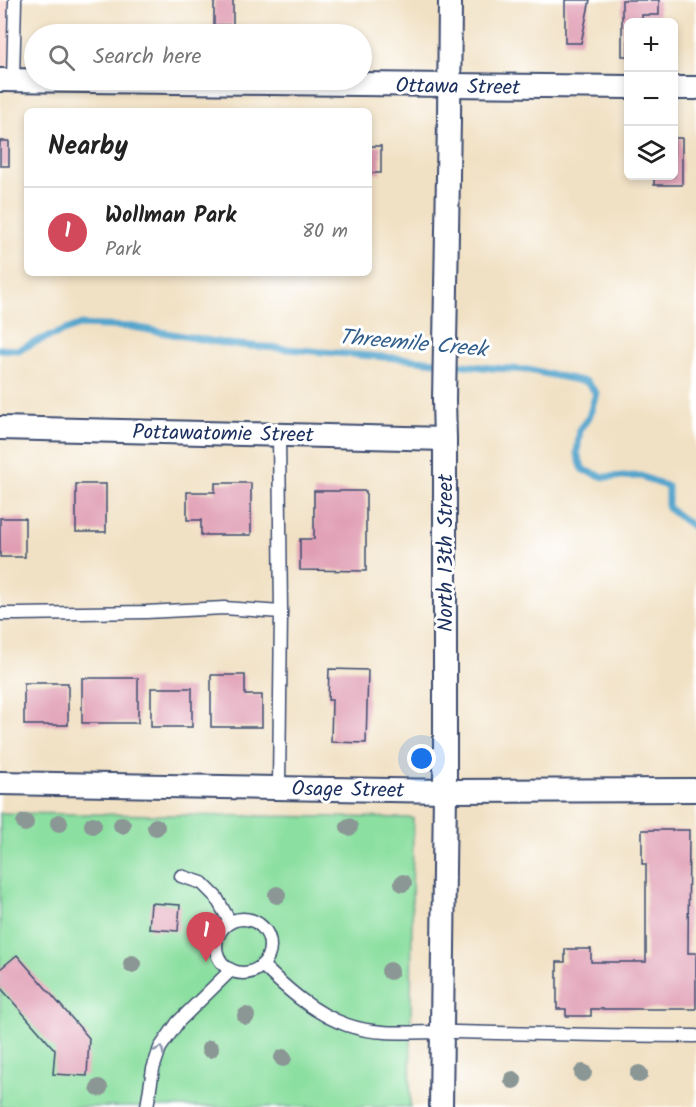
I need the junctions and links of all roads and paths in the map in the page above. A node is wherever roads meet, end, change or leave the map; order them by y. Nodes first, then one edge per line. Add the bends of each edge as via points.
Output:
1 (15, 0) edge
2 (450, 0) edge
3 (7, 80) edge
4 (24, 80) edge
5 (372, 85) edge
6 (449, 86) junction
7 (624, 87) edge
8 (678, 88) edge
9 (696, 88) edge
10 (0, 428) edge
11 (279, 435) junction
12 (445, 439) junction
13 (281, 612) junction
14 (0, 614) edge
15 (0, 783) edge
16 (279, 787) junction
17 (446, 790) junction
18 (696, 790) edge
19 (181, 876) dead end
20 (230, 922) junction
21 (262, 965) junction
22 (231, 970) junction
23 (442, 1031) junction
24 (696, 1036) edge
25 (147, 1107) edge
26 (441, 1107) edge

1 - 3 lane
2 - 6 street, North 13th Street
3 - 4 street, Ottawa Street
5 - 6 street, Ottawa Street
6 - 7 street, Ottawa Street
6 - 12 street, North 13th Street
8 - 9 street
10 - 11 street, Pottawatomie Street
11 - 12 street, Pottawatomie Street
11 - 13 lane
12 - 17 street, North 13th Street
13 - 14 lane via 224,608
13 - 16 lane
15 - 16 street, Osage Street
16 - 17 street, Osage Street
17 - 18 street, Osage Street
17 - 23 street, North 13th Street
19 - 20 lane via 202,883 216,897
20 - 21 lane via 247,918 263,927 270,952
20 - 22 lane via 222,928 216,944 220,961
21 - 22 lane via 243,973
21 - 23 lane via 308,1005 349,1026 391,1032
25 -> 22 lane via 160,1048 178,1022
23 - 24 lane
23 - 26 street, North 13th Street

